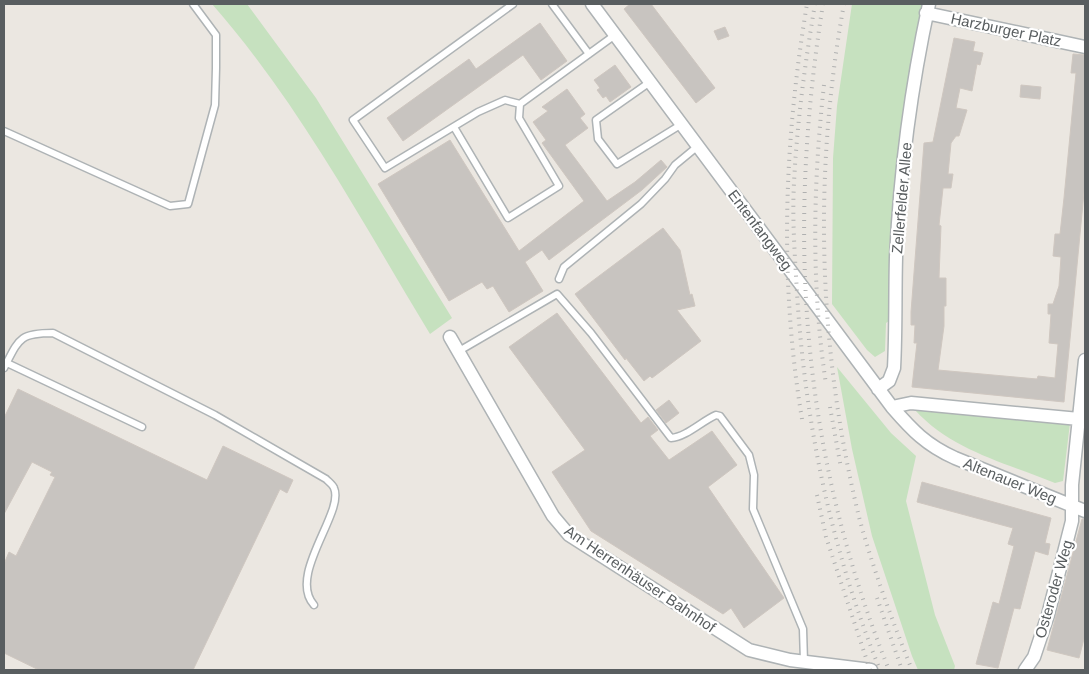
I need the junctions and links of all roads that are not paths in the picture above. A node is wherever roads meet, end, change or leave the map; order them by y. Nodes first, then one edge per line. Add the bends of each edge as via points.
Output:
1 (193, 4) edge
2 (513, 4) edge
3 (552, 4) edge
4 (592, 4) edge
5 (928, 9) edge
6 (615, 35) junction
7 (1085, 47) edge
8 (589, 54) junction
9 (650, 82) junction
10 (520, 104) junction
11 (682, 124) junction
12 (454, 127) junction
13 (4, 131) edge
14 (698, 146) junction
15 (559, 279) dead end
16 (450, 336) dead end
17 (458, 352) junction
18 (1085, 360) edge
19 (5, 365) edge
20 (878, 389) junction
21 (892, 407) junction
22 (1079, 419) junction
23 (142, 427) dead end
24 (936, 449) joint
25 (1072, 506) junction
26 (1085, 511) edge
27 (314, 605) dead end
28 (804, 662) junction
29 (871, 670) edge
30 (1025, 670) edge

1 - 13 lane via 216,35 215,105 188,204 170,206
2 - 12 lane via 353,120 385,168
3 - 8 lane
4 - 6 street, Entenfangweg
5 - 7 street, Harzburger Platz
5 - 20 street, Zellerfelder Allee via 913,86 903,164 896,256 894,368 889,381
6 - 8 lane
6 - 9 street, Entenfangweg
8 - 10 lane
9 - 11 street, Entenfangweg
9 - 11 lane via 596,120 598,139 617,164
10 - 12 lane via 505,100
10 - 12 lane via 519,118 559,186 508,218
11 - 14 street, Entenfangweg
14 - 15 lane via 674,165 641,204 564,267
14 - 20 street, Entenfangweg
16 - 17 street, Am Herrenhäuser Bahnhof
17 - 28 street, Am Herrenhäuser Bahnhof via 553,516 569,535 749,650
17 - 28 lane via 557,294 671,438 716,415 720,416 749,455 754,475 753,509 803,629
18 - 22 street, Osteroder Weg
19 - 23 lane
19 - 27 lane via 23,337 34,333 53,333 215,415 326,479 334,487 335,494 308,572 310,600
20 - 21 street, Entenfangweg
21 - 22 street via 911,403
21 - 24 street, Entenfangweg via 917,436
22 - 25 street, Osteroder Weg
24 - 25 street, Altenauer Weg
25 - 26 street, Altenauer Weg
25 - 30 street, Osteroder Weg via 1072,521 1048,615 1034,657
28 - 29 street, Am Herrenhäuser Bahnhof

